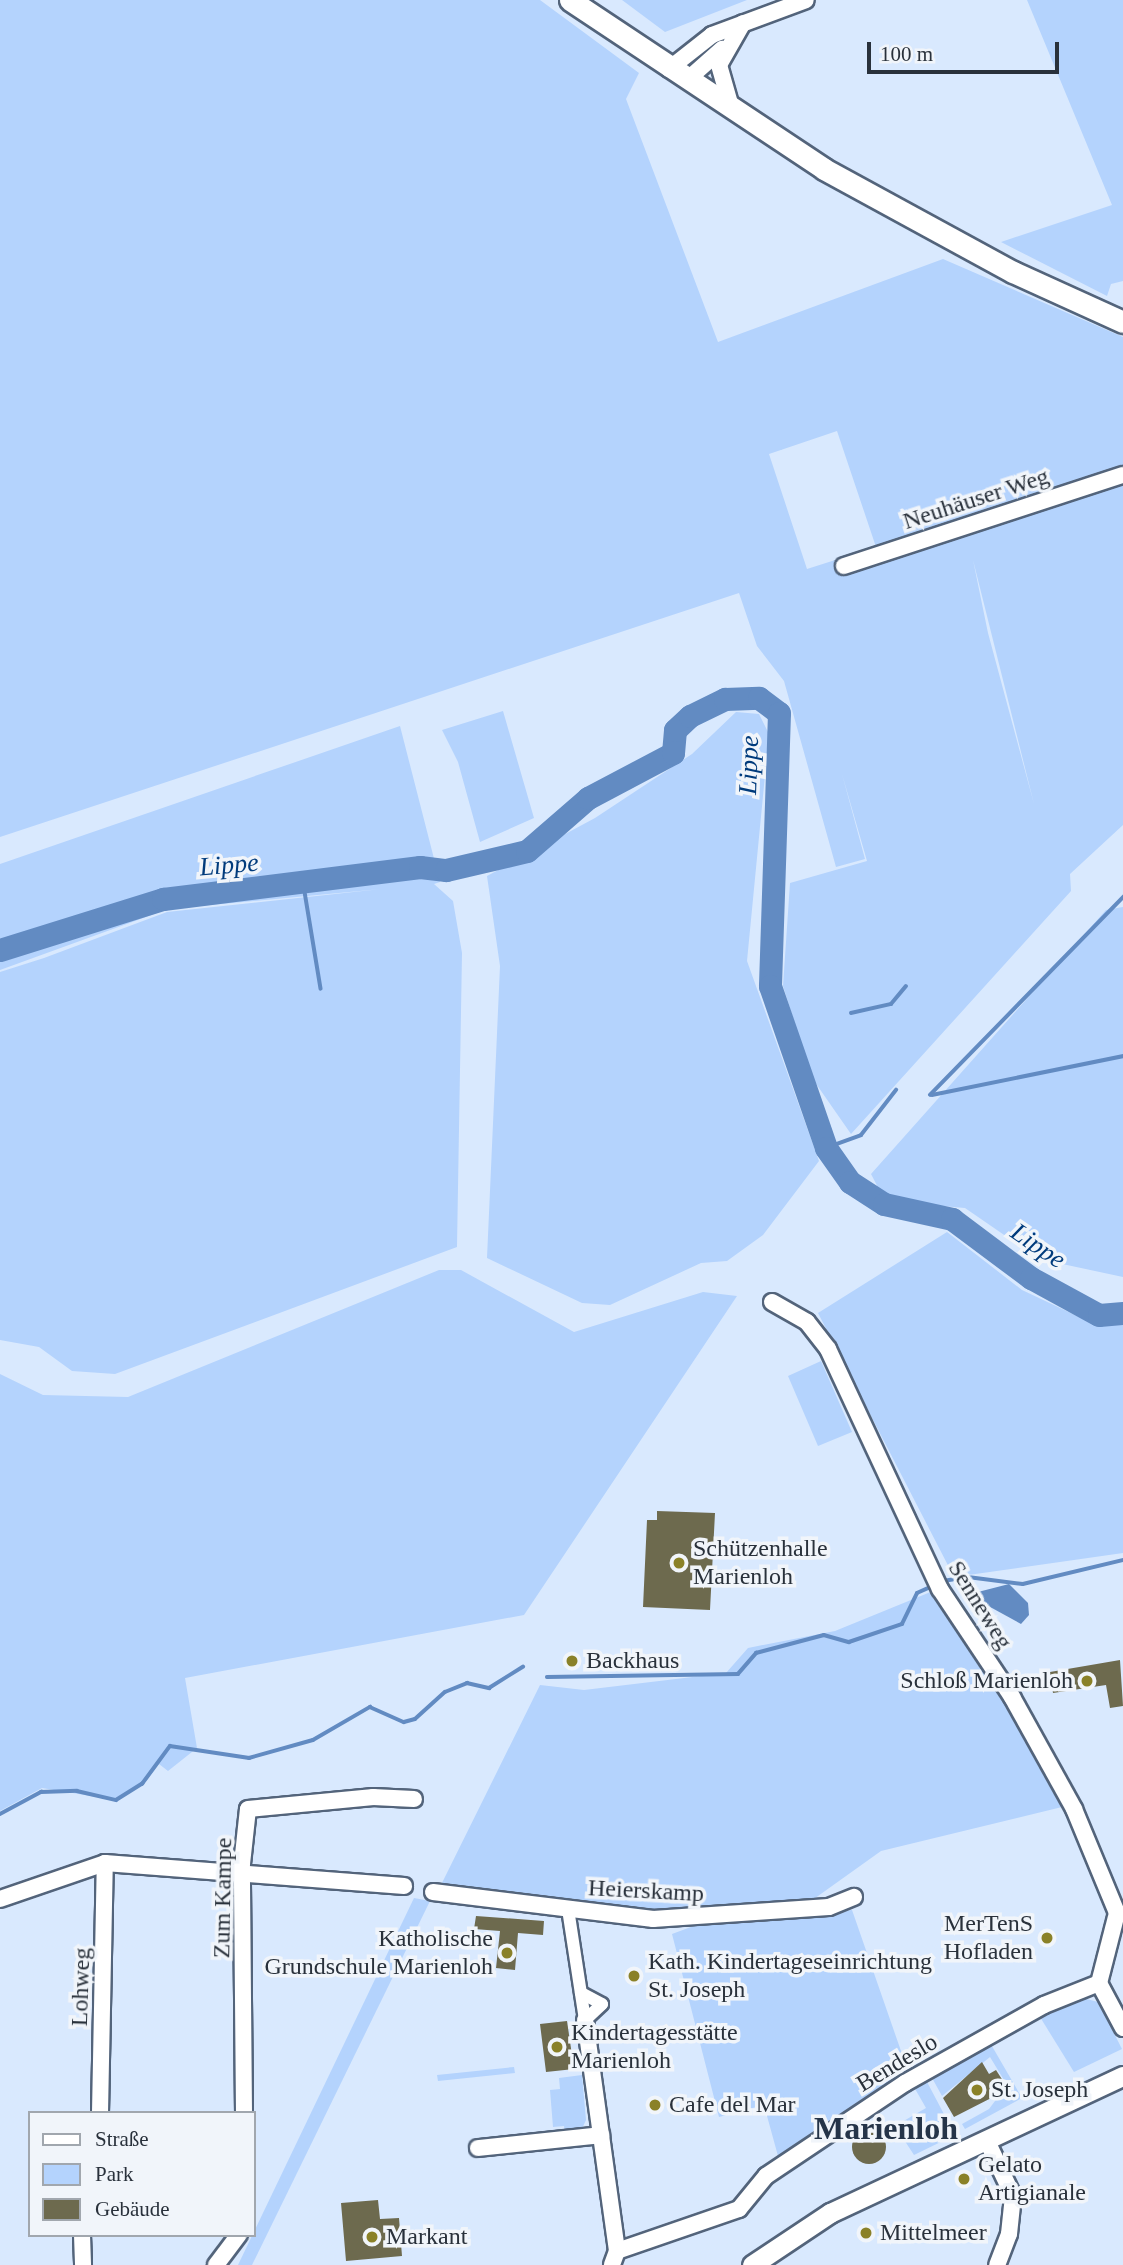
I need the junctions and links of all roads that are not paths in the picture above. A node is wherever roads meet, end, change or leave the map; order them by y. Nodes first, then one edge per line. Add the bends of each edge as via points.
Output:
1 (570, 0) edge
2 (806, 0) edge
3 (745, 21) junction
4 (726, 45) junction
5 (669, 69) junction
6 (687, 80) junction
7 (731, 109) junction
8 (1123, 322) edge
9 (1123, 475) edge
10 (844, 566) dead end
11 (772, 1302) dead end
12 (414, 1799) dead end
13 (105, 1863) junction
14 (244, 1872) junction
15 (404, 1886) dead end
16 (433, 1892) dead end
17 (854, 1897) dead end
18 (0, 1899) edge
19 (568, 1909) junction
20 (1099, 1983) junction
21 (582, 1993) junction
22 (586, 2020) junction
23 (1123, 2028) edge
24 (1123, 2076) edge
25 (100, 2111) edge
26 (244, 2111) edge
27 (601, 2134) junction
28 (987, 2140) junction
29 (478, 2148) dead end
30 (82, 2237) edge
31 (237, 2237) edge
32 (615, 2258) edge
33 (83, 2265) edge
34 (216, 2265) edge
35 (752, 2265) edge
36 (997, 2265) edge

1 - 5 main road
2 - 3 street
3 - 4 street
3 - 5 street via 712,35
4 - 6 street
4 - 7 street via 719,65
5 - 6 main road
6 - 7 main road
7 - 8 main road via 824,169 1013,272
9 - 10 street, Neuhäuser Weg
11 - 20 street, Senneweg via 807,1321 828,1349 937,1583 1018,1708 1097,1860 1117,1913
12 - 14 street, Zum Kampe via 248,1809
13 - 14 street
13 - 18 street
13 - 25 street, Lohweg
14 - 15 street
14 - 26 street, Zum Kampe
16 - 19 street, Heierskamp
17 - 19 street, Heierskamp via 829,1908 697,1919
19 - 21 street
20 - 23 street
20 - 32 street, Bendeslo via 1044,2005 905,2083 766,2176 739,2209
21 - 22 street
21 - 22 street via 602,2004
22 - 27 street
24 - 28 street
27 - 29 street
27 - 32 street
28 - 35 street via 807,2225
28 - 36 street via 1013,2196 1009,2234
30 - 33 street
31 - 34 street

